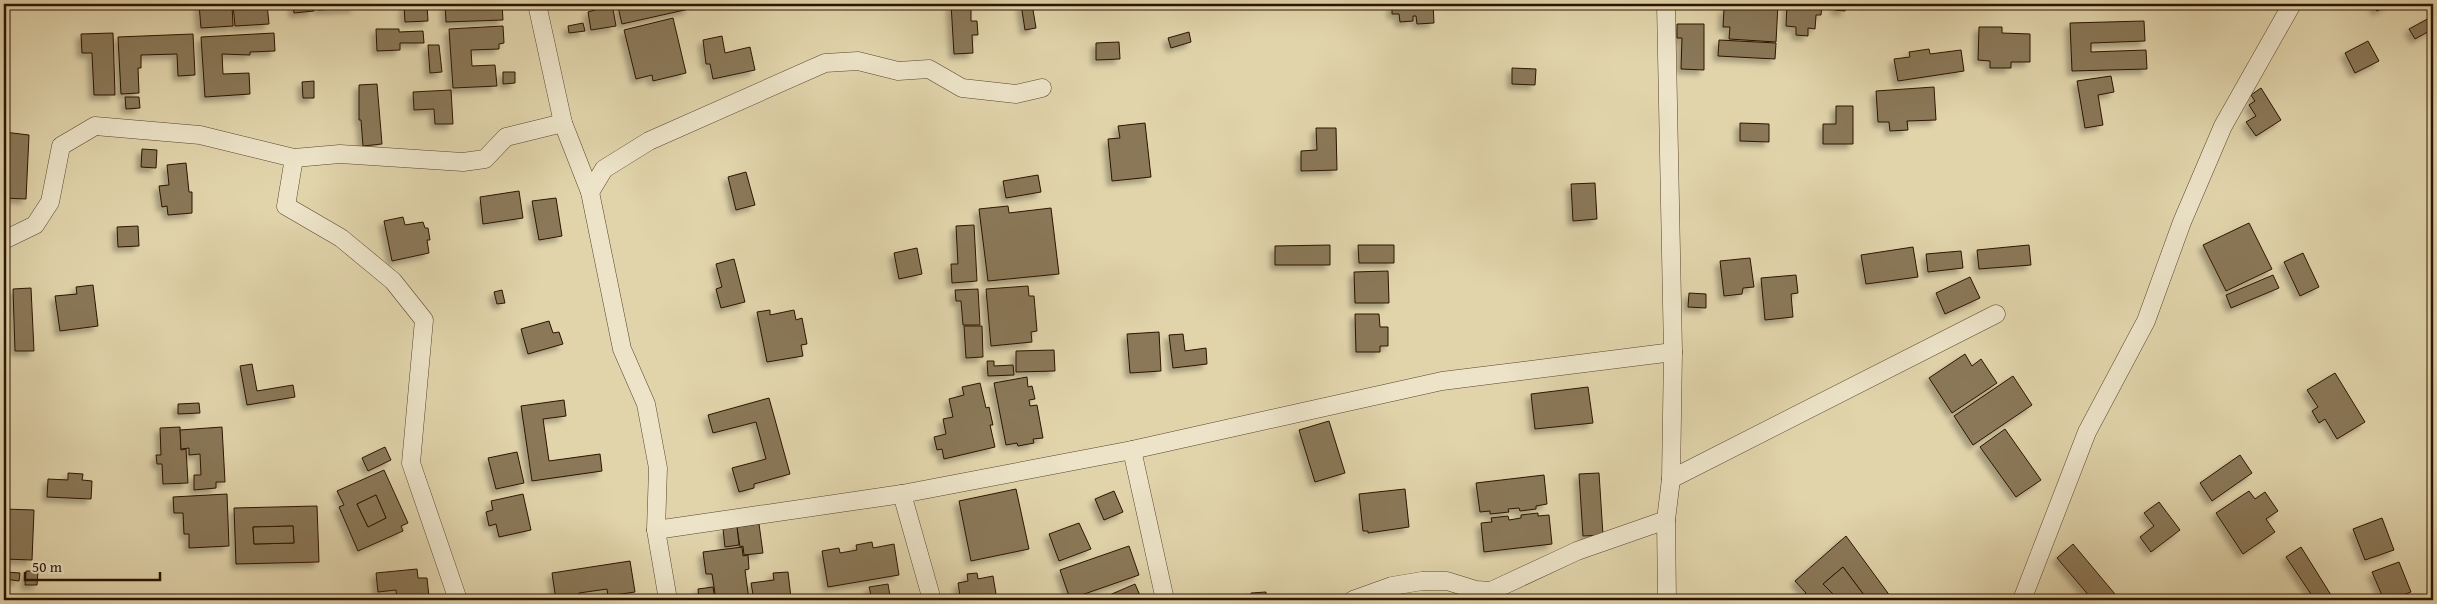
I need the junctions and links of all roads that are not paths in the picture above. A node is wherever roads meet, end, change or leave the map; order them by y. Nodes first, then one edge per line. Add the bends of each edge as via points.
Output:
1 (537, 4) edge
2 (1666, 4) edge
3 (2292, 4) edge
4 (1042, 88) dead end
5 (563, 123) junction
6 (294, 158) junction
7 (590, 192) junction
8 (4, 240) edge
9 (1996, 314) dead end
10 (1673, 352) junction
11 (1132, 450) junction
12 (1670, 479) junction
13 (902, 494) junction
14 (1666, 520) junction
15 (656, 530) junction
16 (458, 600) edge
17 (668, 600) edge
18 (932, 600) edge
19 (1165, 600) edge
20 (1352, 600) edge
21 (1667, 600) edge
22 (2022, 600) edge

1 - 5 street
2 - 10 street
3 - 22 street via 2223,126 2182,222 2146,321 2087,432
4 - 7 street via 1016,94 962,88 929,69 898,71 858,61 825,63 650,141 604,169
5 - 6 street via 506,136 485,159 463,162 340,154
5 - 7 street
6 - 8 street via 200,135 95,126 61,146 50,202 35,225
6 - 16 street via 286,206 341,238 393,281 424,320 410,463
7 - 15 street via 622,349 646,404 658,468
9 - 12 street
10 - 11 street via 1442,381
10 - 12 street
11 - 13 street
11 - 19 street
12 - 14 street
13 - 15 street
13 - 18 street
14 - 20 street via 1577,551 1491,591 1422,580
14 - 21 street
15 - 17 street

